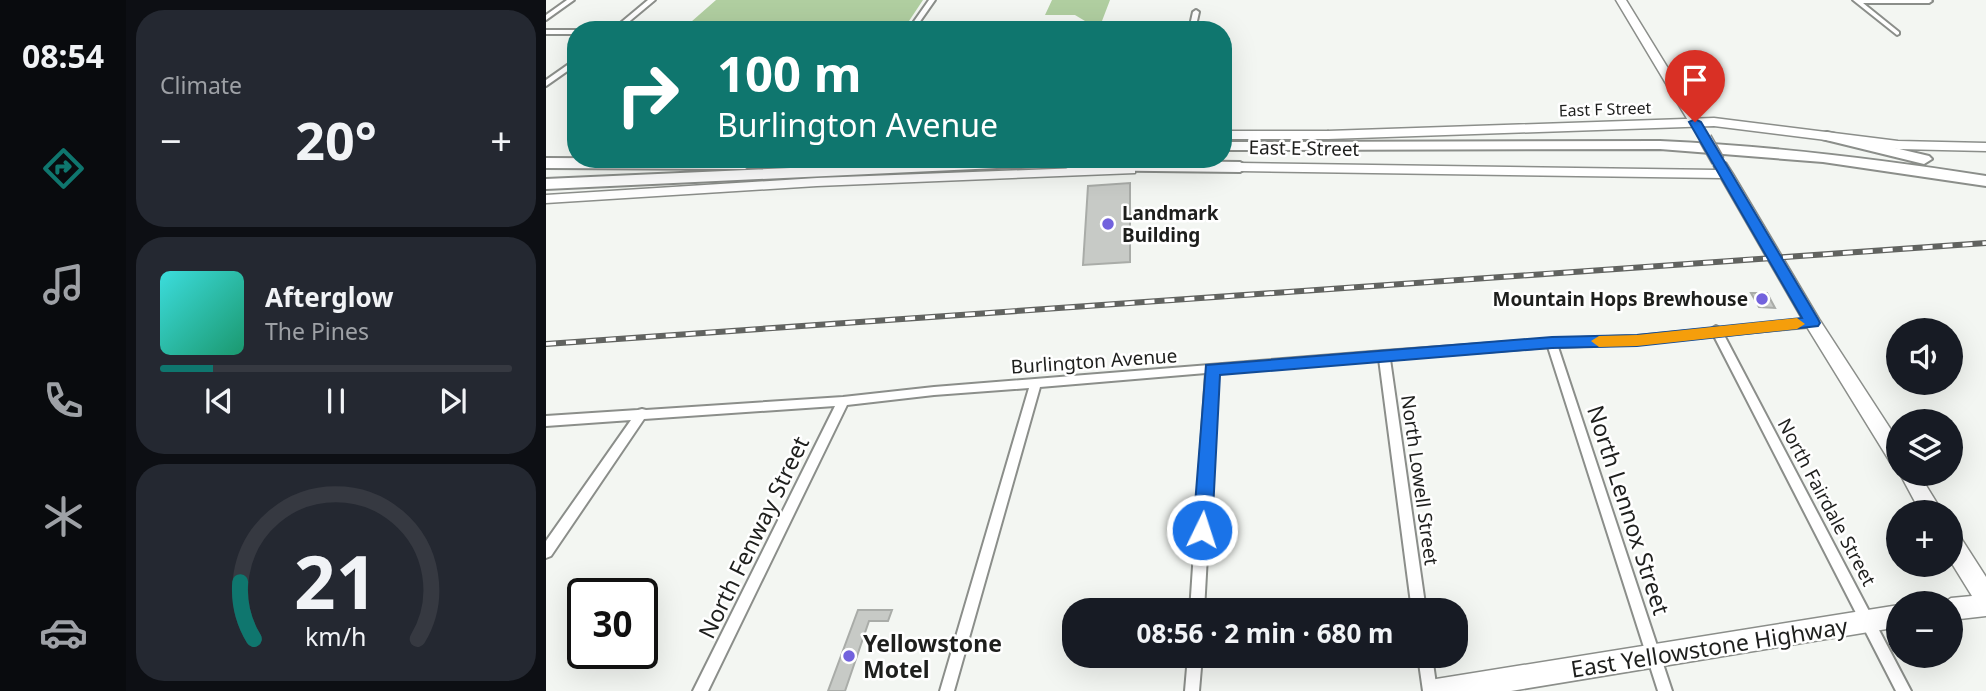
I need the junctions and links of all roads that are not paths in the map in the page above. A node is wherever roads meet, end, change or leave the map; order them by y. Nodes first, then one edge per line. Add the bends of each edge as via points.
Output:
1 (571, 0) edge
2 (652, 0) edge
3 (932, 0) edge
4 (1621, 0) edge
5 (1857, 0) edge
6 (1929, 0) edge
7 (1196, 12) dead end
8 (546, 18) edge
9 (626, 21) edge
10 (917, 21) edge
11 (1194, 21) edge
12 (546, 32) edge
13 (567, 32) edge
14 (1897, 33) dead end
15 (567, 68) edge
16 (546, 84) edge
17 (1695, 122) junction
18 (1232, 135) edge
19 (1328, 135) junction
20 (1827, 136) junction
21 (1232, 142) edge
22 (1232, 143) edge
23 (1986, 147) edge
24 (1232, 155) edge
25 (567, 160) edge
26 (546, 161) edge
27 (567, 161) edge
28 (1232, 167) edge
29 (1232, 167) edge
30 (1240, 167) junction
31 (1722, 167) junction
32 (741, 168) edge
33 (908, 168) edge
34 (1214, 168) edge
35 (1986, 174) edge
36 (546, 177) edge
37 (656, 181) junction
38 (1986, 181) edge
39 (546, 184) edge
40 (1986, 188) edge
41 (546, 190) edge
42 (546, 199) edge
43 (1812, 323) junction
44 (1716, 330) junction
45 (1552, 343) junction
46 (1384, 355) junction
47 (1212, 369) junction
48 (1036, 383) junction
49 (843, 401) junction
50 (642, 413) junction
51 (546, 421) edge
52 (1886, 439) edge
53 (546, 552) edge
54 (1963, 561) edge
55 (1986, 597) edge
56 (1198, 598) edge
57 (1417, 598) edge
58 (1986, 604) edge
59 (1963, 607) edge
60 (1886, 618) edge
61 (1867, 620) junction
62 (1655, 656) junction
63 (1194, 668) edge
64 (1428, 668) edge
65 (700, 691) edge
66 (947, 691) edge
67 (1192, 691) edge
68 (1433, 691) edge
69 (1665, 691) edge
70 (1903, 691) edge

1 - 8 street
2 - 9 street
3 - 10 street
4 - 17 main road
5 - 6 street
5 - 14 street
7 - 11 street
12 - 13 street
15 - 16 street
17 - 19 main road, East F Street
17 - 20 main road, East F Street
17 - 31 main road, bridge
18 - 19 main road, East F Street
19 - 21 highway
20 - 23 main road, East F Street via 1898,145
20 - 35 highway
22 - 38 highway via 1731,148 1842,158
24 - 40 highway via 1737,155
25 - 26 main road
26 - 27 highway
28 - 30 highway
29 - 30 main road, East E Street
30 - 31 main road, East E Street
31 - 43 main road
32 - 36 highway
33 - 37 highway
34 - 42 main road, East E Street
37 - 39 highway
37 - 41 highway
43 - 44 street, Burlington Avenue
43 - 52 main road
44 - 45 street, Burlington Avenue via 1637,340
44 - 61 street, North Fairdale Street
45 - 46 street, Burlington Avenue
45 - 62 street, North Lennox Street
46 - 47 street, Burlington Avenue
46 - 57 street, North Lowell Street
47 - 48 street, Burlington Avenue
47 - 56 street
48 - 49 street, Burlington Avenue
48 - 66 street
49 - 50 street, Burlington Avenue
49 - 65 street, North Fenway Street
50 - 51 street, Burlington Avenue
50 - 53 street
54 - 55 main road
58 - 59 main road
60 - 61 main road, East Yellowstone Highway
61 - 62 main road, East Yellowstone Highway
61 - 70 street, North Fairdale Street
62 - 68 main road, East Yellowstone Highway
62 - 69 street, North Lennox Street
63 - 67 street
64 - 68 street

